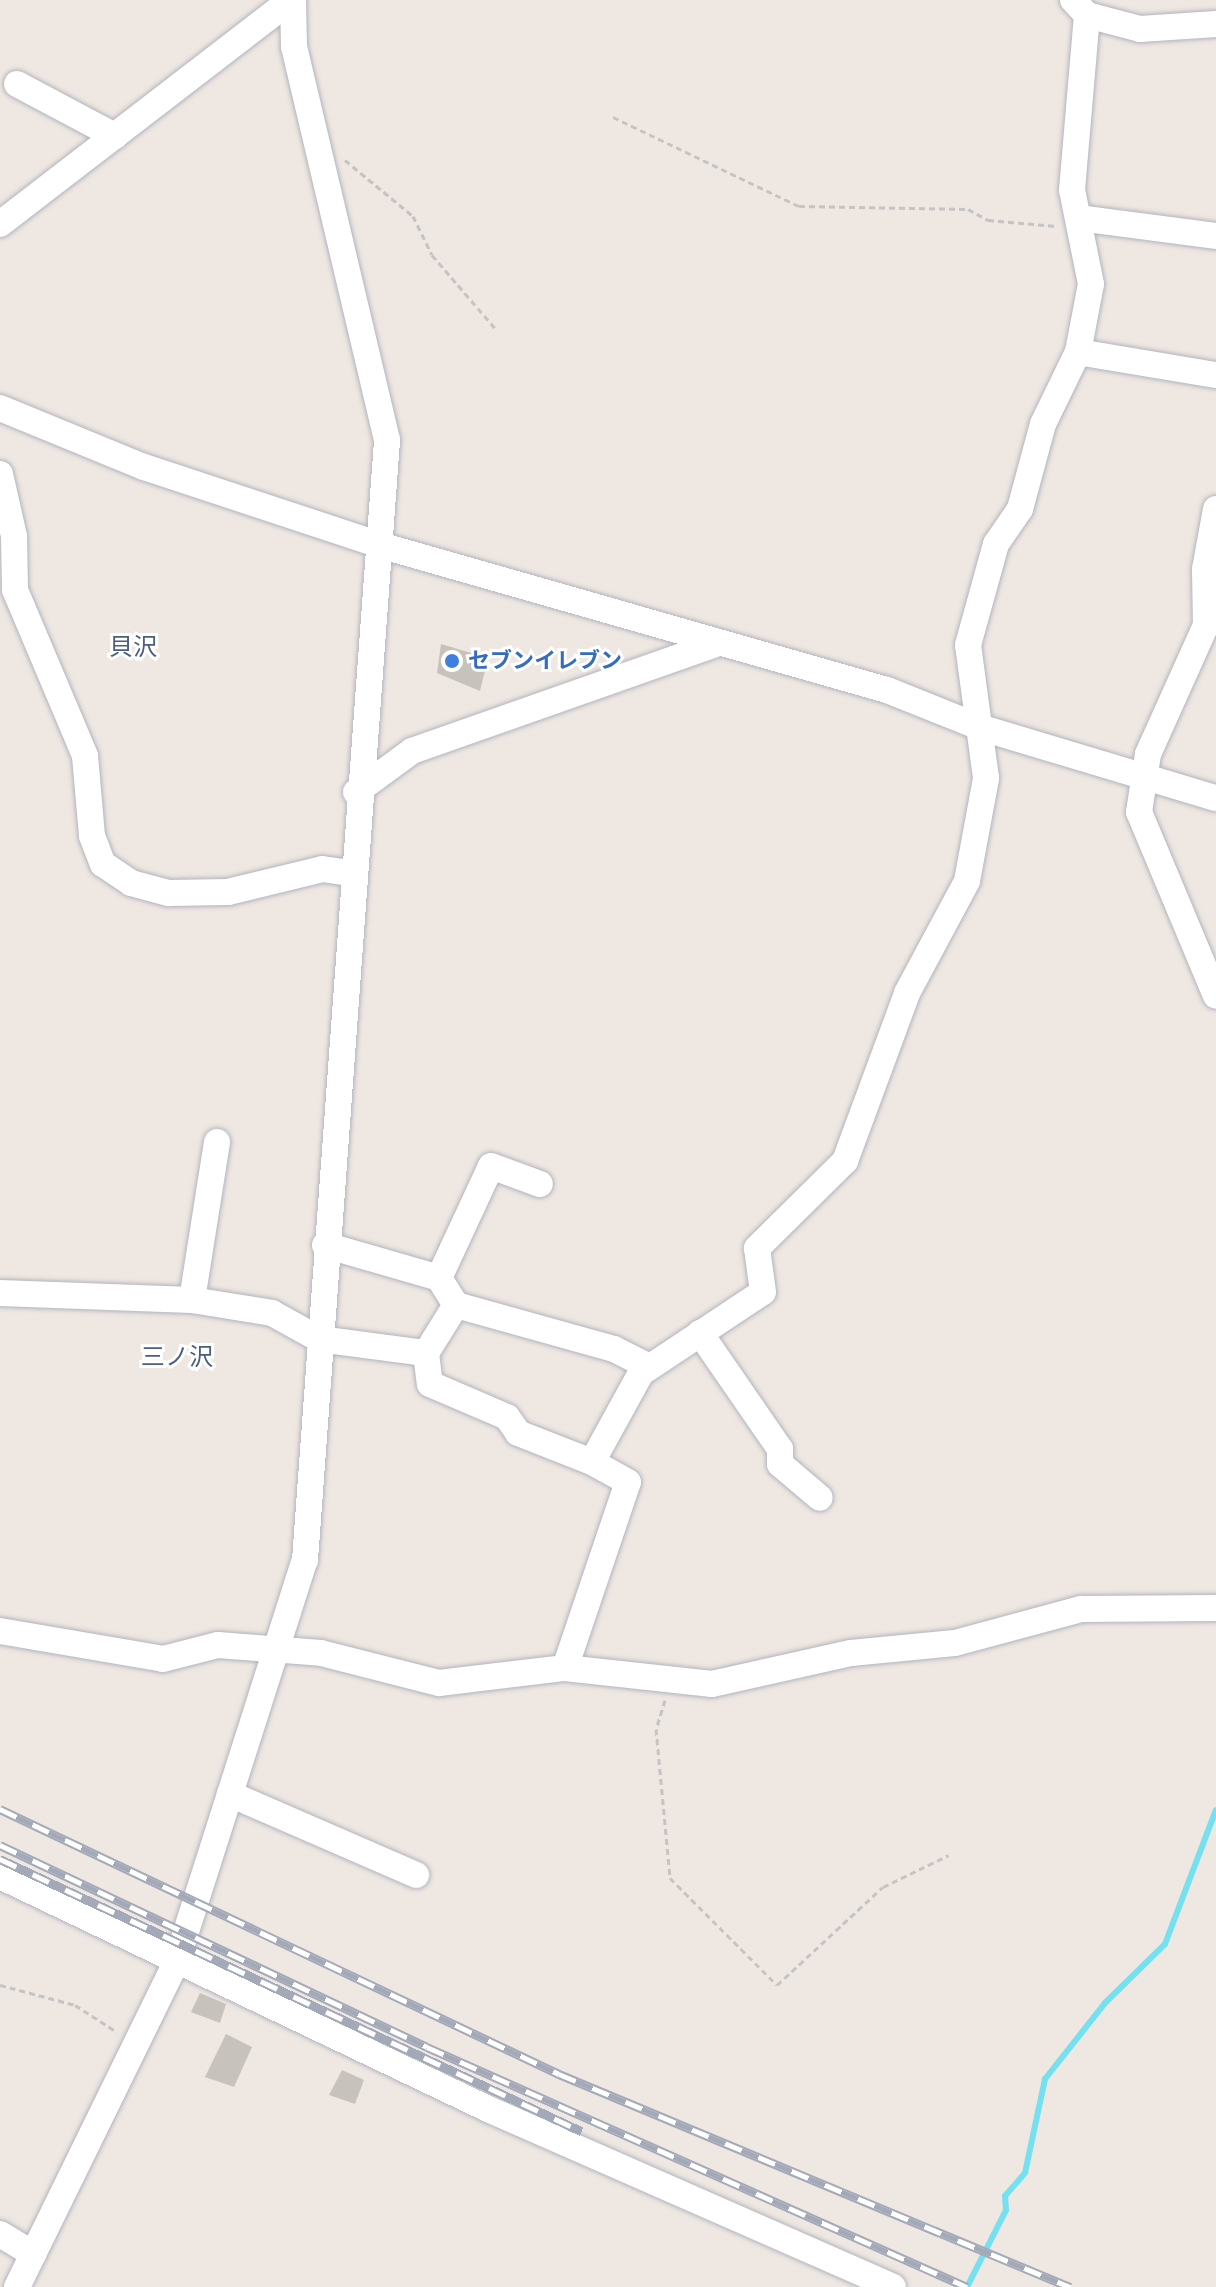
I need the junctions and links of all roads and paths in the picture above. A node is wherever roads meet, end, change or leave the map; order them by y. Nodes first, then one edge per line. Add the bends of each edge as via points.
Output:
1 (292, 0) edge
2 (1080, 5) edge
3 (1216, 24) edge
4 (17, 84) dead end
5 (613, 117) dead end
6 (115, 136) junction
7 (315, 137) junction
8 (1080, 223) junction
9 (0, 224) edge
10 (1216, 236) edge
11 (495, 328) dead end
12 (1078, 352) junction
13 (1216, 375) edge
14 (0, 408) edge
15 (0, 474) edge
16 (1216, 509) edge
17 (383, 546) junction
18 (713, 645) junction
19 (982, 728) junction
20 (1142, 775) junction
21 (356, 792) junction
22 (1216, 798) edge
23 (350, 873) junction
24 (1216, 996) edge
25 (217, 1142) dead end
26 (540, 1184) dead end
27 (325, 1245) junction
28 (439, 1278) junction
29 (0, 1293) edge
30 (192, 1300) junction
31 (456, 1305) junction
32 (700, 1333) junction
33 (319, 1339) junction
34 (426, 1353) junction
35 (649, 1367) junction
36 (592, 1462) junction
37 (820, 1498) dead end
38 (1216, 1608) edge
39 (0, 1631) edge
40 (275, 1652) junction
41 (565, 1668) junction
42 (670, 1680) junction
43 (230, 1794) junction
44 (949, 1855) dead end
45 (416, 1875) dead end
46 (0, 1876) edge
47 (177, 1960) junction
48 (0, 1985) edge
49 (138, 2046) junction
50 (0, 2234) edge
51 (33, 2254) junction
52 (17, 2287) edge
53 (893, 2287) edge

1 - 6 street
1 - 7 street via 294,47
2 - 3 street via 1140,29
2 - 8 street via 1072,190
4 - 6 street
5 - 8 path via 799,206 968,209 988,220
6 - 9 street
7 - 11 path via 328,140 359,175 413,216 432,255
7 - 17 street via 387,440
8 - 10 street
8 - 12 street via 1091,284
12 - 13 street
12 - 19 street via 1043,424 1020,509 996,544 980,589 968,645
14 - 17 street via 144,467
15 - 23 street via 14,536 15,590 85,756 92,836 103,864 131,883 169,893 228,892 322,869
16 - 20 street via 1205,569 1206,625
17 - 18 street
17 - 21 street
18 - 19 street via 887,690
18 - 21 street via 412,751
19 - 20 street
19 - 32 street via 986,778 967,881 907,993 881,1080 845,1161 757,1248 763,1292
20 - 22 street
20 - 24 street via 1139,812
21 - 23 street
23 - 27 street
25 - 30 street
26 - 28 street via 491,1166
27 - 28 street
27 - 33 street
28 - 31 street
29 - 30 street
30 - 33 street via 272,1313
31 - 34 street
31 - 35 street via 614,1349
32 - 35 street
32 - 37 street via 780,1449 780,1464
33 - 34 street
33 - 40 street via 305,1560
34 - 36 street via 430,1384 507,1417 518,1433
35 - 36 street
36 - 41 street via 628,1482
38 - 42 street via 1081,1609 955,1643 851,1653 712,1684
39 - 40 street via 163,1659 218,1645
40 - 41 street via 321,1653 439,1683
40 - 43 street
41 - 42 street
42 - 44 path via 656,1729 670,1878 777,1985 883,1887
43 - 45 street
43 - 47 street
46 - 47 street
47 - 49 street
47 - 53 street via 488,2109
48 - 49 path via 75,2005
49 - 51 street
50 - 51 street
51 - 52 street

